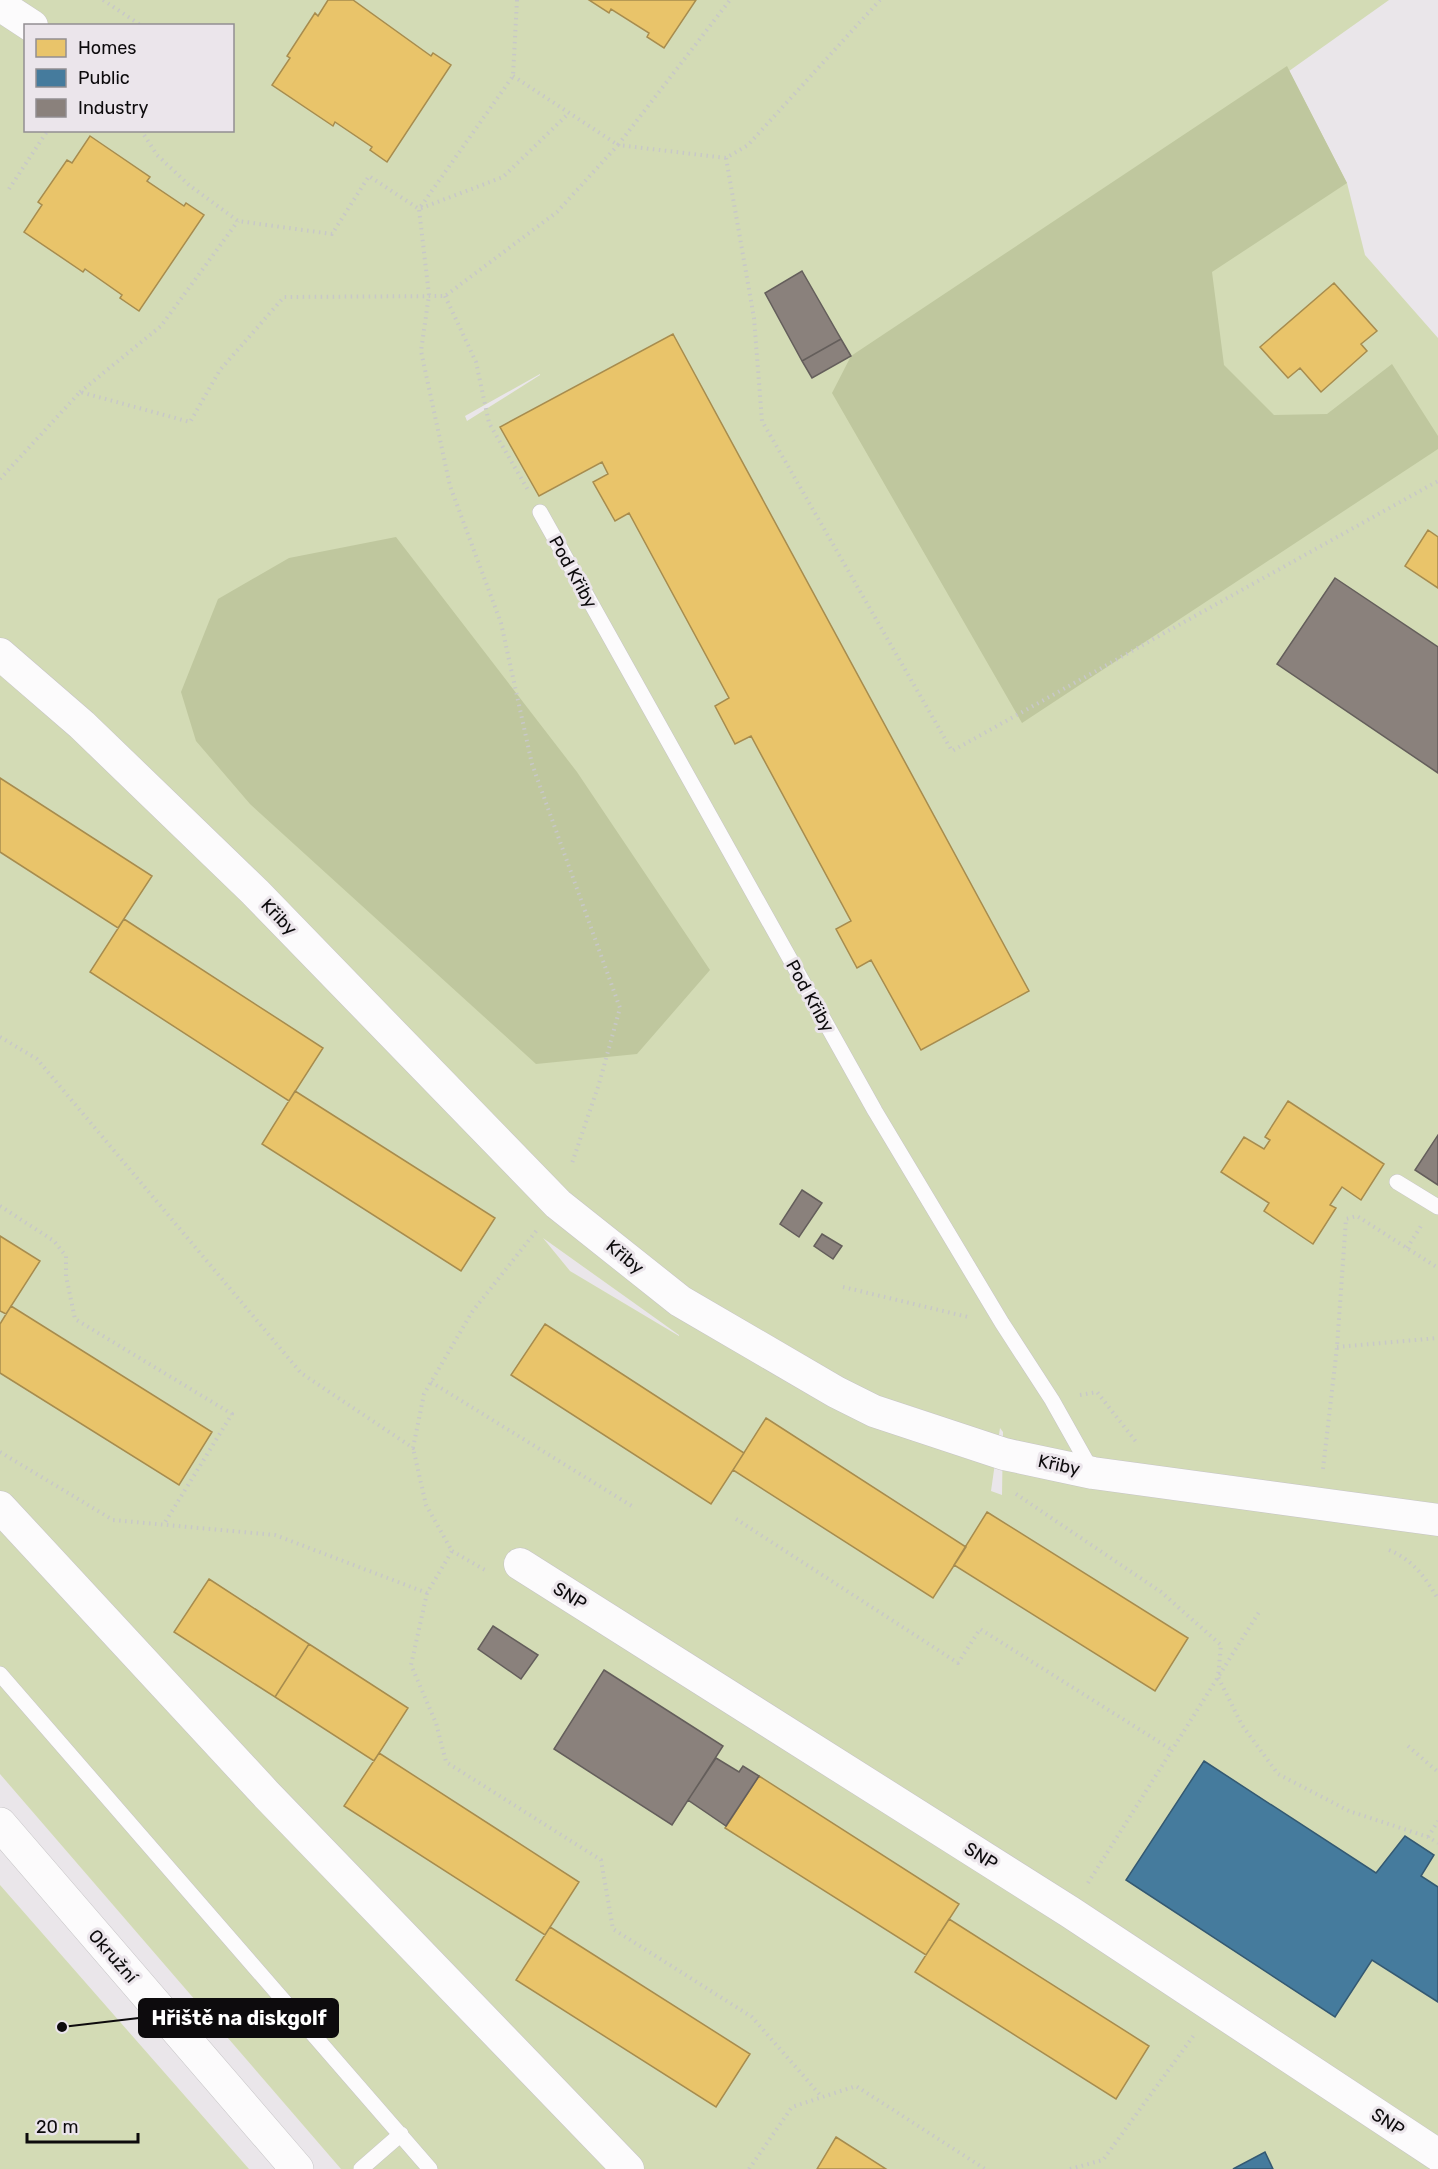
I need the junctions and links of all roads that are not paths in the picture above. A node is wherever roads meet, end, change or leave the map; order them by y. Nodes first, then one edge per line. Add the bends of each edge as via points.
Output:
1 (0, 5) edge
2 (29, 24) edge
3 (540, 512) road end
4 (0, 654) edge
5 (1397, 1182) dead end
6 (1438, 1208) edge
7 (1093, 1473) junction
8 (0, 1507) edge
9 (1434, 1527) edge
10 (520, 1564) dead end
11 (0, 1674) edge
12 (0, 1824) edge
13 (401, 2134) junction
14 (1438, 2155) edge
15 (297, 2169) edge
16 (361, 2169) edge
17 (430, 2169) edge
18 (628, 2169) edge

1 - 2 street
3 - 7 lane, Pod Křiby via 875,1111
4 - 7 street, Křiby via 82,725 255,892 558,1204 680,1301 874,1411 1004,1454
5 - 6 lane
7 - 9 street, Křiby
8 - 18 street via 265,1793
10 - 14 street, SNP via 1070,1912
11 - 13 lane
12 - 15 street, Okružní
13 - 16 lane
13 - 17 lane

